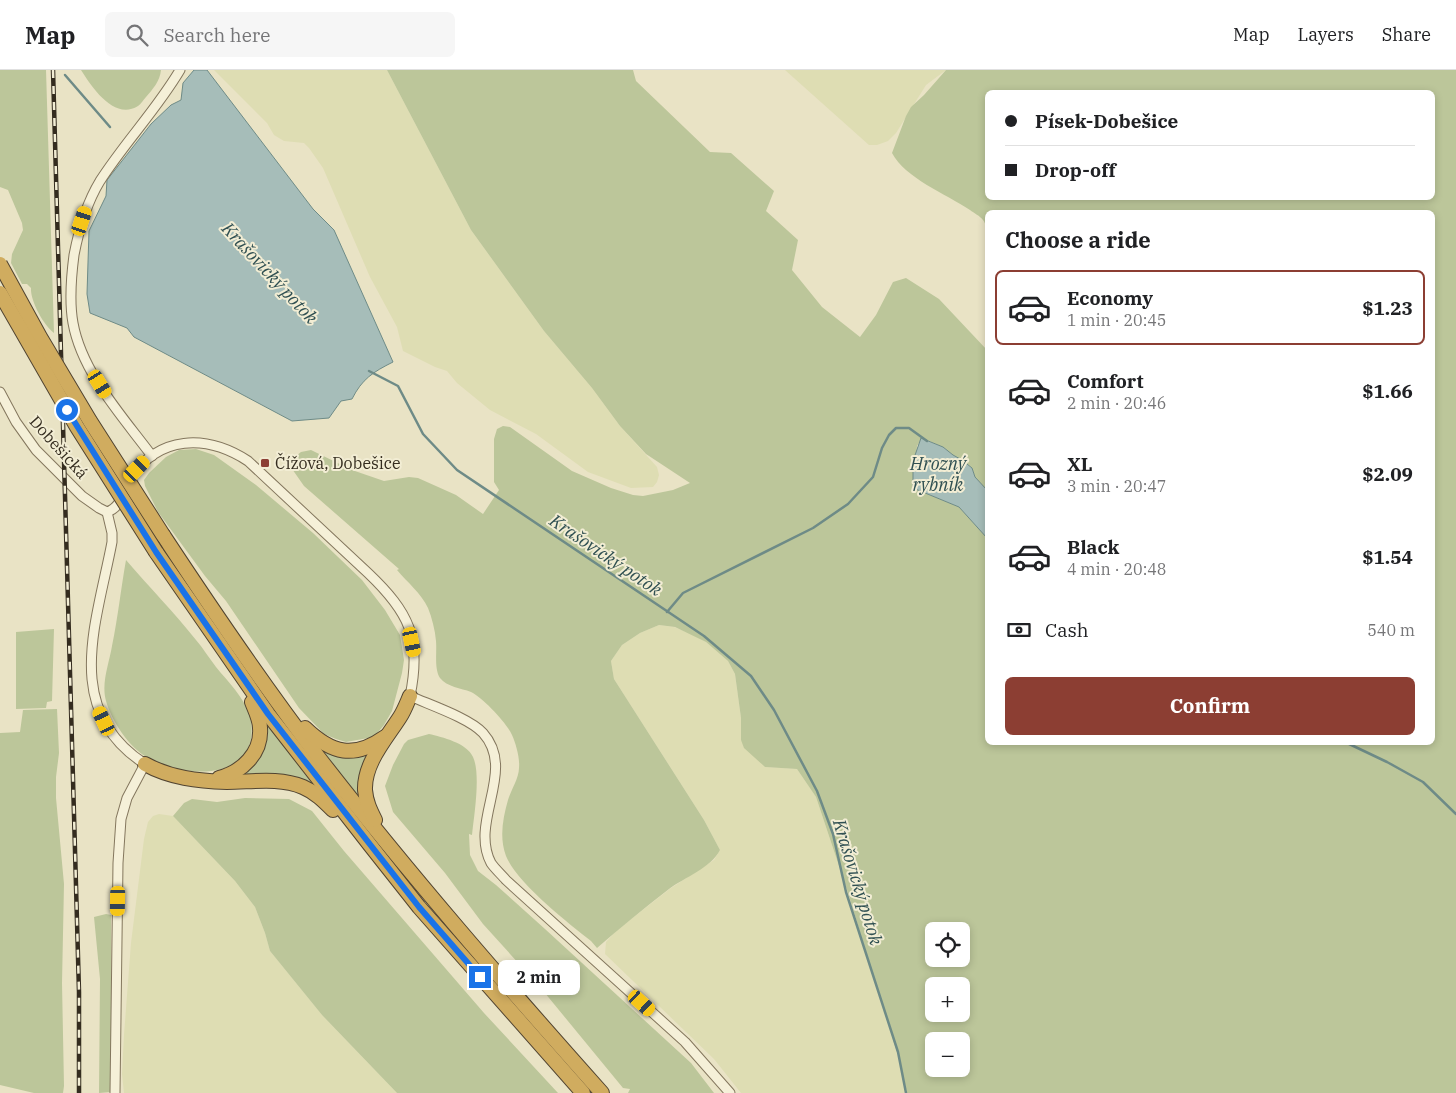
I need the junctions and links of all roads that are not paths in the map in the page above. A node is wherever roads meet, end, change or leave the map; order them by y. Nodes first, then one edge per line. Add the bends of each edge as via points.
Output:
1 (180, 70) edge
2 (0, 264) edge
3 (0, 293) edge
4 (0, 392) edge
5 (152, 456) junction
6 (107, 512) junction
7 (241, 676) junction
8 (410, 696) junction
9 (278, 701) junction
10 (386, 736) junction
11 (145, 764) junction
12 (206, 780) junction
13 (370, 845) junction
14 (388, 845) junction
15 (115, 1093) edge
16 (582, 1093) edge
17 (602, 1093) edge
18 (730, 1093) edge

1 - 5 street via 99,182 85,209 72,268 70,300 80,347 108,398
2 - 9 highway, bridge via 90,421 163,535
3 - 7 highway, bridge via 77,427 156,552
4 - 6 street, Dobešická via 36,450 82,496
5 - 6 street via 137,469 114,510
5 - 8 street via 193,442 232,451 248,461 387,591 402,611 415,654
6 - 11 street via 112,542 94,631 91,680 97,707 109,730 128,752
7 - 12 highway via 259,718 258,745 243,767 223,777
7 - 13 highway
8 - 10 highway
8 - 18 street via 470,723 491,745 496,764 485,826 485,846 492,864 685,1042
9 - 10 highway via 318,740 336,750 364,749
9 - 14 highway
10 - 14 highway via 373,761 365,790 368,806
11 - 12 highway via 173,776
11 - 15 street via 127,798 121,819
12 - 13 highway via 295,784 321,798
13 - 16 highway via 419,907
14 - 17 highway via 464,937

